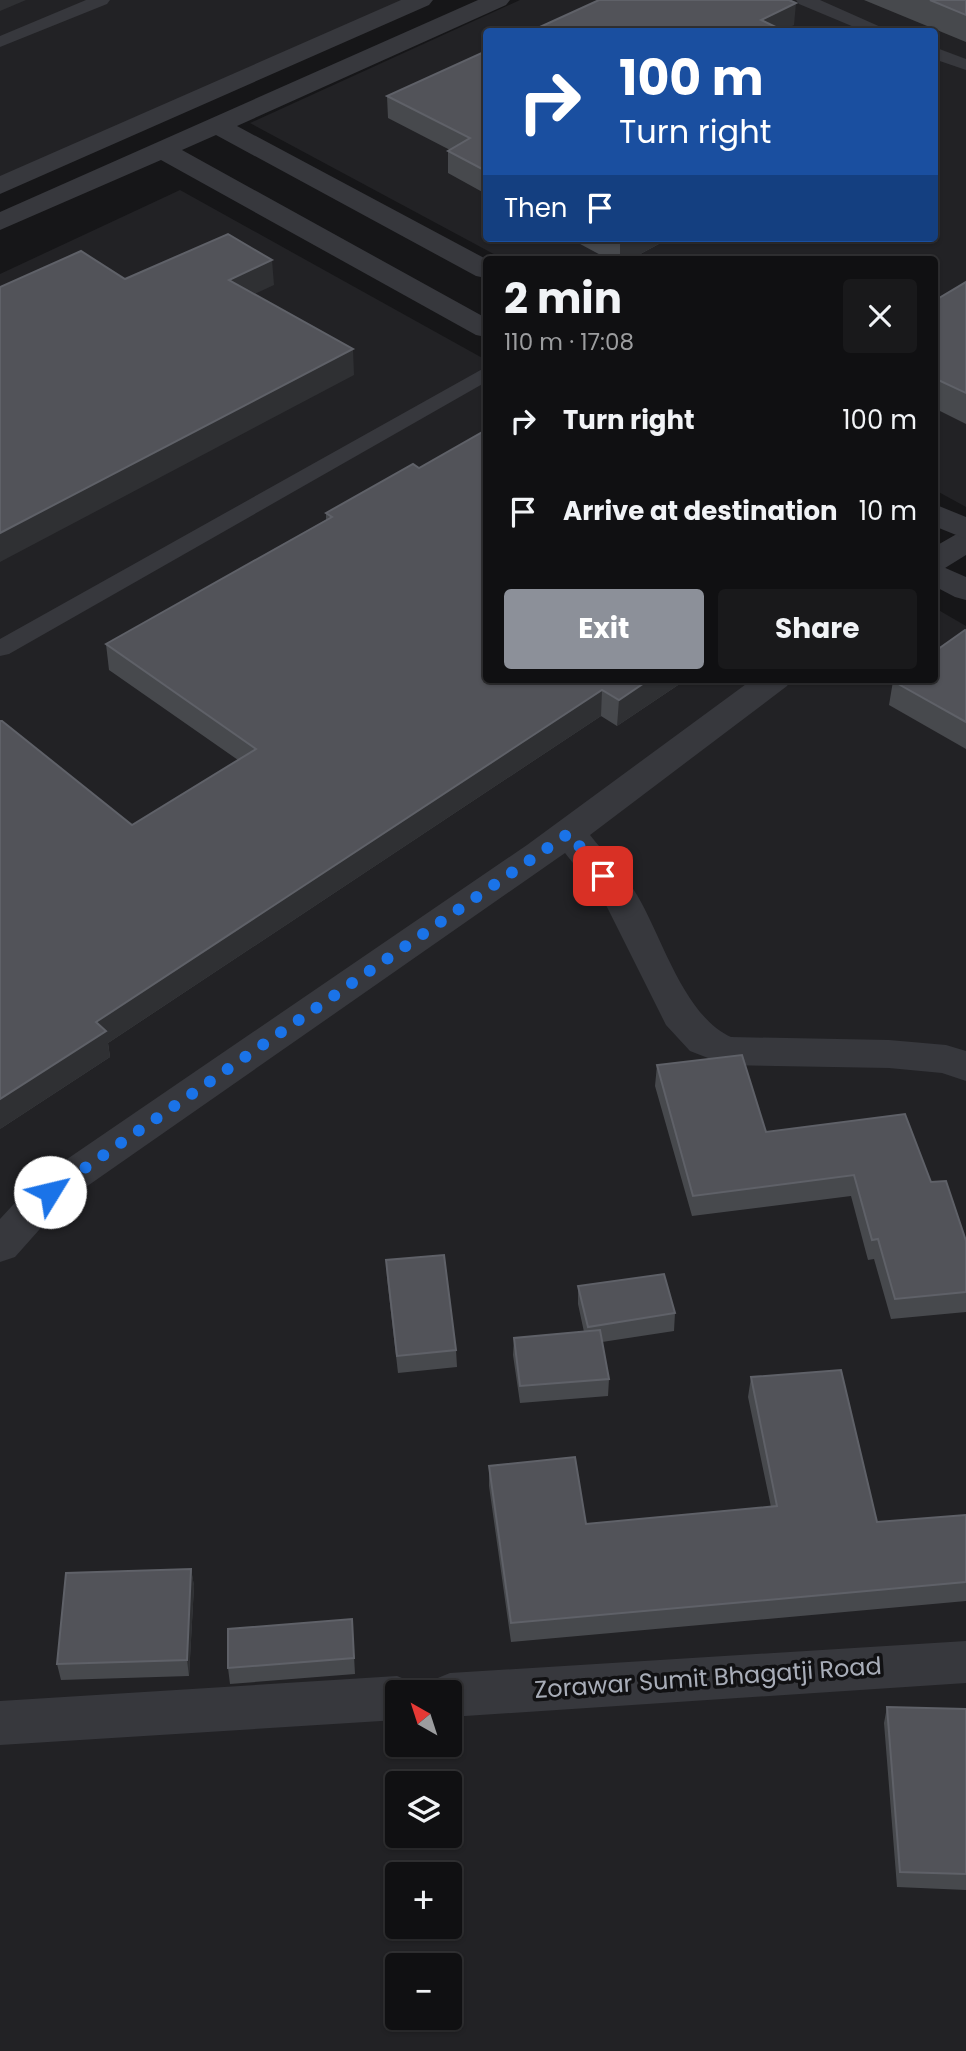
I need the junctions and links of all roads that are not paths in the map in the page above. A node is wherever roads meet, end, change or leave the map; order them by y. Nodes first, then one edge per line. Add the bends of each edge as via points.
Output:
1 (421, 0) edge
2 (498, 0) edge
3 (804, 0) edge
4 (92, 1) edge
5 (873, 28) edge
6 (0, 42) edge
7 (938, 54) edge
8 (966, 65) edge
9 (216, 125) junction
10 (162, 150) junction
11 (0, 186) edge
12 (0, 222) edge
13 (483, 268) edge
14 (483, 327) edge
15 (483, 375) edge
16 (938, 515) edge
17 (966, 530) edge
18 (966, 542) edge
19 (938, 559) edge
20 (938, 574) edge
21 (966, 590) edge
22 (0, 649) edge
23 (770, 683) edge
24 (569, 833) junction
25 (966, 1067) edge
26 (0, 1246) edge
27 (966, 1662) edge
28 (462, 1694) edge
29 (385, 1699) edge
30 (0, 1723) edge

1 - 11 street
2 - 9 street
3 - 5 lane
4 - 6 lane
7 - 8 lane
9 - 10 street
9 - 13 street
10 - 12 street
10 - 14 street
15 - 22 lane
16 - 17 street
18 - 19 street
20 - 21 street
23 - 24 street
24 - 25 street via 620,897 680,1015 704,1041 726,1051 889,1054 946,1059
24 - 26 street via 50,1192
27 - 28 street, Zorawar Sumit Bhagatji Road
29 - 30 street

